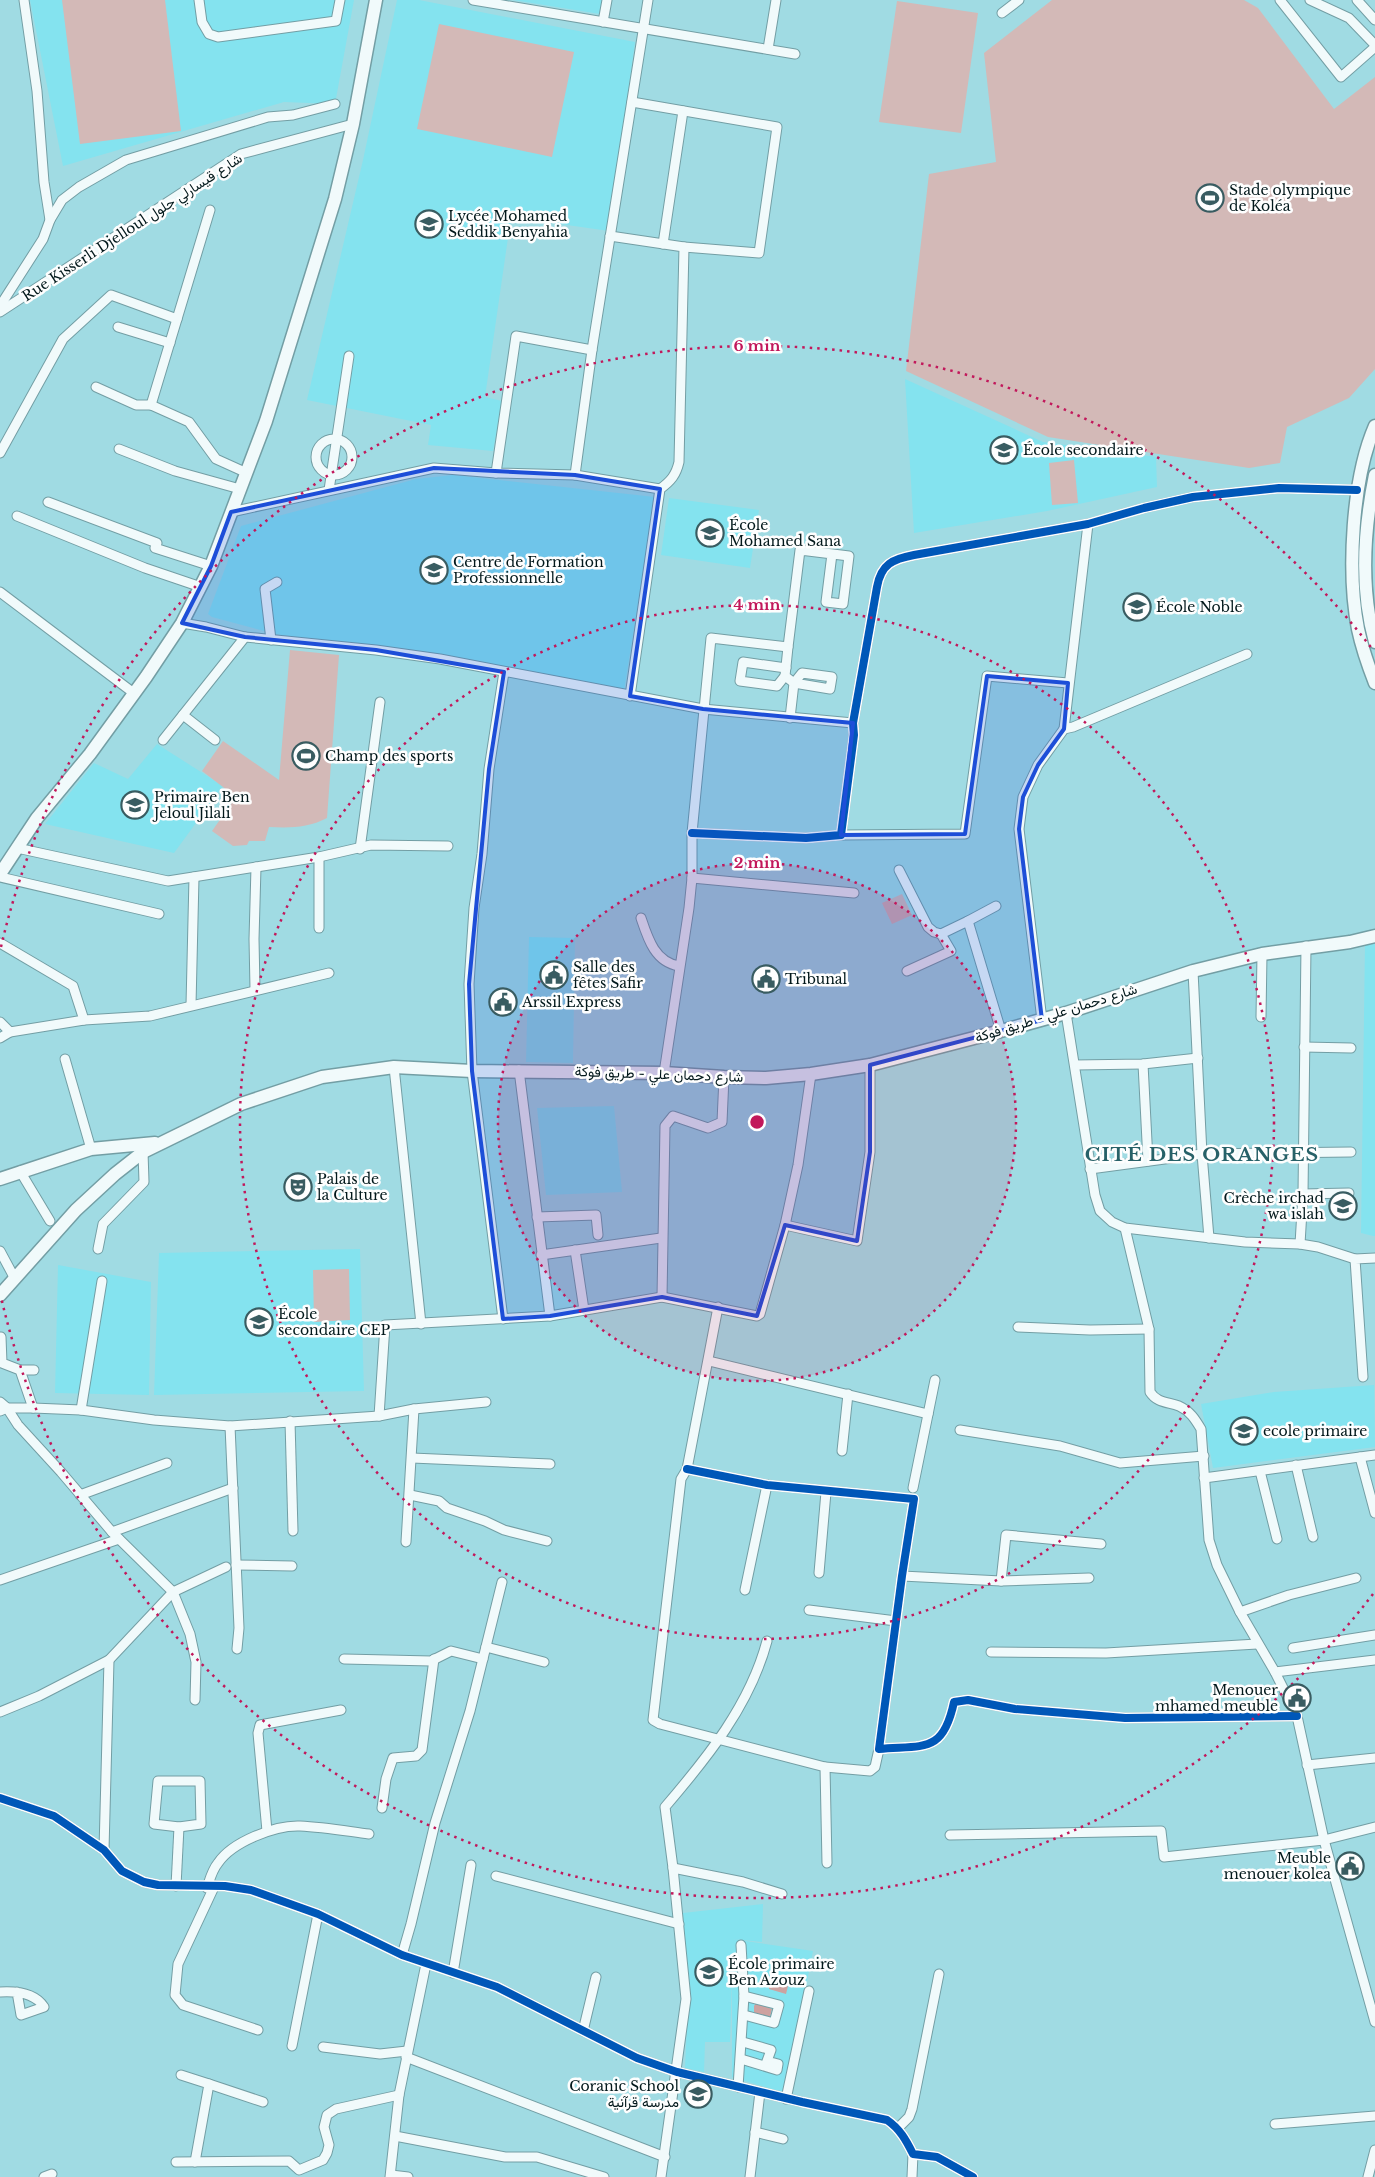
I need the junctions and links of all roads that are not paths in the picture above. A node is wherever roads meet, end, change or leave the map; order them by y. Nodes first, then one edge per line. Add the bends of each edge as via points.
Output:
1 (24, 0) edge
2 (199, 0) edge
3 (340, 0) edge
4 (376, 0) edge
5 (473, 0) edge
6 (607, 0) edge
7 (648, 0) edge
8 (776, 0) edge
9 (1019, 0) edge
10 (1280, 0) edge
11 (1310, 0) edge
12 (1357, 0) edge
13 (1002, 13) dead end
14 (1375, 20) edge
15 (603, 22) junction
16 (644, 28) junction
17 (1375, 46) edge
18 (768, 49) junction
19 (795, 54) dead end
20 (632, 102) junction
21 (335, 104) dead end
22 (683, 111) junction
23 (353, 124) junction
24 (210, 210) dead end
25 (50, 220) junction
26 (610, 236) junction
27 (662, 244) junction
28 (684, 247) junction
29 (0, 306) edge
30 (0, 312) edge
31 (177, 319) junction
32 (118, 327) dead end
33 (170, 343) junction
34 (592, 350) junction
35 (349, 356) dead end
36 (96, 387) dead end
37 (151, 405) junction
38 (1375, 426) edge
39 (336, 439) junction
40 (119, 449) dead end
41 (0, 453) edge
42 (247, 473) junction
43 (496, 473) junction
44 (331, 474) junction
45 (575, 475) junction
46 (1375, 476) edge
47 (240, 489) junction
48 (660, 489) junction
49 (329, 490) junction
50 (1357, 490) junction
51 (48, 502) dead end
52 (231, 512) junction
53 (17, 516) dead end
54 (1088, 524) junction
55 (832, 554) junction
56 (210, 566) junction
57 (277, 582) dead end
58 (201, 587) junction
59 (0, 592) edge
60 (182, 623) junction
61 (245, 637) junction
62 (271, 640) junction
63 (1375, 642) edge
64 (788, 647) junction
65 (1247, 654) dead end
66 (504, 672) junction
67 (785, 672) junction
68 (1068, 683) junction
69 (1375, 683) edge
70 (135, 694) junction
71 (630, 696) junction
72 (380, 702) dead end
73 (703, 709) junction
74 (183, 715) junction
75 (790, 718) junction
76 (853, 723) junction
77 (1064, 729) junction
78 (163, 740) dead end
79 (215, 740) dead end
80 (692, 833) junction
81 (841, 835) junction
82 (448, 846) dead end
83 (17, 848) junction
84 (360, 849) junction
85 (319, 857) junction
86 (256, 867) junction
87 (899, 870) dead end
88 (1, 872) edge
89 (194, 877) junction
90 (692, 878) junction
91 (854, 893) dead end
92 (996, 906) dead end
93 (159, 914) dead end
94 (641, 918) dead end
95 (968, 921) junction
96 (319, 928) dead end
97 (941, 934) junction
98 (1375, 936) edge
99 (0, 943) edge
100 (1306, 946) junction
101 (1262, 954) junction
102 (679, 966) junction
103 (1193, 971) junction
104 (907, 972) dead end
105 (329, 973) dead end
106 (255, 990) junction
107 (191, 1005) junction
108 (1066, 1013) junction
109 (1262, 1017) dead end
110 (84, 1020) junction
111 (1042, 1020) junction
112 (0, 1022) edge
113 (1001, 1031) junction
114 (10, 1032) junction
115 (0, 1038) edge
116 (1304, 1047) junction
117 (1351, 1048) dead end
118 (1198, 1058) junction
119 (65, 1059) dead end
120 (1143, 1064) junction
121 (870, 1065) junction
122 (1075, 1065) junction
123 (394, 1067) junction
124 (519, 1070) junction
125 (472, 1071) junction
126 (664, 1073) junction
127 (811, 1074) junction
128 (724, 1077) junction
129 (162, 1142) junction
130 (91, 1149) junction
131 (143, 1152) junction
132 (1303, 1152) junction
133 (1351, 1152) dead end
134 (1202, 1154) junction
135 (1148, 1161) junction
136 (1090, 1169) junction
137 (20, 1171) junction
138 (0, 1179) edge
139 (1349, 1193) dead end
140 (1303, 1194) junction
141 (537, 1217) junction
142 (50, 1221) dead end
143 (785, 1225) junction
144 (1125, 1228) junction
145 (598, 1235) dead end
146 (661, 1238) junction
147 (1209, 1238) junction
148 (1300, 1244) junction
149 (98, 1249) dead end
150 (575, 1250) junction
151 (0, 1251) edge
152 (541, 1255) junction
153 (1375, 1258) edge
154 (1355, 1259) junction
155 (14, 1277) junction
156 (102, 1280) dead end
157 (0, 1294) edge
158 (662, 1297) junction
159 (718, 1307) junction
160 (584, 1310) junction
161 (550, 1316) junction
162 (503, 1319) junction
163 (421, 1324) junction
164 (1018, 1327) dead end
165 (1149, 1329) junction
166 (0, 1337) edge
167 (709, 1361) junction
168 (20, 1370) junction
169 (34, 1370) dead end
170 (1363, 1378) dead end
171 (935, 1380) dead end
172 (848, 1394) junction
173 (486, 1402) dead end
174 (2, 1407) edge
175 (33, 1408) junction
176 (414, 1409) junction
177 (81, 1410) junction
178 (928, 1414) junction
179 (379, 1416) junction
180 (290, 1421) junction
181 (230, 1426) junction
182 (960, 1430) dead end
183 (842, 1451) dead end
184 (1375, 1454) edge
185 (1204, 1456) junction
186 (1360, 1457) junction
187 (412, 1458) junction
188 (167, 1463) dead end
189 (550, 1464) dead end
190 (1296, 1465) junction
191 (687, 1469) junction
192 (1260, 1471) junction
193 (1204, 1478) junction
194 (768, 1485) junction
195 (233, 1488) junction
196 (913, 1488) dead end
197 (826, 1492) junction
198 (80, 1495) junction
199 (410, 1495) junction
200 (1375, 1513) edge
201 (293, 1531) dead end
202 (112, 1532) junction
203 (1314, 1537) dead end
204 (119, 1539) junction
205 (1277, 1539) dead end
206 (547, 1541) dead end
207 (406, 1542) dead end
208 (1100, 1544) dead end
209 (236, 1565) junction
210 (292, 1566) dead end
211 (226, 1567) dead end
212 (819, 1573) dead end
213 (902, 1576) junction
214 (1088, 1578) dead end
215 (1356, 1578) dead end
216 (0, 1580) edge
217 (1001, 1581) junction
218 (502, 1582) dead end
219 (745, 1590) dead end
220 (174, 1592) junction
221 (809, 1610) dead end
222 (1240, 1612) junction
223 (896, 1621) junction
224 (1375, 1635) edge
225 (767, 1641) dead end
226 (1257, 1644) junction
227 (486, 1647) junction
228 (1293, 1648) dead end
229 (237, 1649) dead end
230 (992, 1652) dead end
231 (344, 1659) dead end
232 (434, 1659) junction
233 (483, 1659) junction
234 (109, 1660) junction
235 (1375, 1660) edge
236 (544, 1662) dead end
237 (1275, 1672) junction
238 (195, 1700) dead end
239 (341, 1710) dead end
240 (0, 1712) edge
241 (1297, 1716) junction
242 (721, 1739) junction
243 (879, 1749) junction
244 (1375, 1758) edge
245 (1307, 1765) junction
246 (825, 1767) junction
247 (0, 1798) edge
248 (382, 1808) dead end
249 (179, 1827) junction
250 (1375, 1827) edge
251 (267, 1831) junction
252 (369, 1834) dead end
253 (950, 1835) dead end
254 (1324, 1840) junction
255 (104, 1850) junction
256 (827, 1863) dead end
257 (471, 1865) dead end
258 (673, 1868) junction
259 (496, 1876) dead end
260 (176, 1886) junction
261 (211, 1887) junction
262 (782, 1894) dead end
263 (318, 1914) junction
264 (680, 1924) junction
265 (741, 1945) dead end
266 (402, 1955) junction
267 (426, 1964) junction
268 (452, 1972) junction
269 (939, 1974) dead end
270 (596, 1977) dead end
271 (809, 1991) dead end
272 (0, 1992) edge
273 (17, 1992) dead end
274 (744, 1996) junction
275 (744, 2015) junction
276 (1375, 2022) edge
277 (258, 2030) dead end
278 (583, 2031) junction
279 (743, 2042) junction
280 (292, 2046) dead end
281 (323, 2047) dead end
282 (407, 2054) junction
283 (741, 2059) junction
284 (678, 2072) junction
285 (181, 2075) dead end
286 (210, 2084) junction
287 (738, 2087) junction
288 (760, 2092) junction
289 (399, 2095) junction
290 (786, 2098) junction
291 (263, 2102) dead end
292 (1375, 2116) edge
293 (1275, 2124) dead end
294 (898, 2128) junction
295 (755, 2132) junction
296 (395, 2136) junction
297 (783, 2139) dead end
298 (1375, 2150) edge
299 (913, 2154) junction
300 (665, 2157) junction
301 (176, 2162) dead end
302 (195, 2162) junction
303 (299, 2173) edge
304 (390, 2176) edge
305 (408, 2177) edge
306 (604, 2177) edge
307 (661, 2177) edge
308 (750, 2177) edge
309 (912, 2177) edge
310 (973, 2177) edge
311 (1368, 2177) edge

1 - 25 street
2 - 3 street via 202,22 209,34 218,37 336,21
4 - 23 main road
5 - 15 street
6 - 15 street
7 - 16 street
8 - 18 street
9 - 13 street
10 - 17 street via 1341,77
11 - 17 street via 1349,18
12 - 14 street
15 - 16 street
16 - 18 street
16 - 20 street
18 - 19 street
20 - 22 street
20 - 26 street
21 - 25 street via 268,117 126,160 78,187 62,200
22 - 27 street
22 - 28 street via 777,127 759,254
23 - 30 street, Rue Kisserli Djelloul شارع قيسارلي جلول via 240,154
23 - 42 main road via 316,262
24 - 31 street
25 - 29 street via 43,239
26 - 27 street
26 - 34 street
27 - 28 street
28 - 48 street via 679,462 677,472
31 - 33 street
31 - 41 street via 111,295 62,339
32 - 33 street
33 - 37 street
34 - 43 street via 516,336
34 - 45 street
35 - 39 street
36 - 37 street via 136,405
37 - 42 street via 189,422 216,459
38 - 50 main road
39 - 44 street
39 - 44 street via 322,444 316,456 320,468
39 - 44 street via 348,446 351,461 344,472
40 - 47 street via 175,471
42 - 47 main road
43 - 45 street
43 - 49 street via 425,468
44 - 49 street
45 - 48 street
46 - 63 main road via 1366,537 1366,581
47 - 52 main road
48 - 71 street
49 - 52 street
50 - 54 street via 1279,488 1233,491 1160,504
50 - 69 main road via 1353,537 1355,605 1364,654
51 - 56 street via 157,543 155,548
52 - 56 main road
53 - 58 street
54 - 68 street
54 - 76 street via 914,555 891,562 880,573
55 - 55 street via 826,602 843,604 849,556
55 - 64 street via 800,550
56 - 58 main road
57 - 62 street via 265,589
58 - 60 main road
59 - 70 street
60 - 61 street
60 - 70 main road
61 - 62 street
61 - 74 street
62 - 66 street via 376,650
64 - 67 street
64 - 73 street via 711,638
65 - 77 street
66 - 71 street
66 - 125 street via 489,769 474,908 469,984
67 - 67 street via 743,662 740,681 777,686
67 - 75 street via 794,683
68 - 77 street
68 - 81 street via 987,676 965,834
70 - 83 main road
71 - 73 street
72 - 84 street
73 - 75 street
73 - 80 street
74 - 78 street
74 - 79 street
75 - 76 street
76 - 81 street
77 - 111 street via 1038,765 1023,797 1019,829
80 - 81 street via 806,838
80 - 90 street
82 - 84 street via 372,845
83 - 88 main road
83 - 89 street via 168,881
84 - 85 street
85 - 86 street
85 - 96 street
86 - 89 street
86 - 106 street
87 - 97 street via 928,927
88 - 93 street
89 - 107 street
90 - 91 street
90 - 102 street
92 - 95 street
94 - 102 street via 654,952 669,964
95 - 97 street
95 - 113 street
97 - 104 street via 951,951
98 - 100 main road, شارع دحمان علي - طريق فوكة
99 - 110 street via 73,986
100 - 101 main road, شارع دحمان علي - طريق فوكة
100 - 116 street
101 - 103 main road, شارع دحمان علي - طريق فوكة
101 - 109 street
102 - 126 street
103 - 108 main road, شارع دحمان علي - طريق فوكة
103 - 118 street
105 - 106 street
106 - 107 street
107 - 110 street via 150,1016
108 - 111 main road, شارع دحمان علي - طريق فوكة
108 - 122 street
110 - 114 street
111 - 113 main road, شارع دحمان علي - طريق فوكة
112 - 114 street
113 - 121 main road, شارع دحمان علي - طريق فوكة
114 - 115 street
116 - 117 street
116 - 132 street
118 - 120 street
118 - 134 street
119 - 130 street
120 - 122 street
120 - 135 street
121 - 127 main road, شارع دحمان علي - طريق فوكة
121 - 143 street via 870,1152 857,1241
122 - 136 street
123 - 125 main road, شارع دحمان علي - طريق فوكة
123 - 129 main road, شارع دحمان علي - طريق فوكة via 322,1077 280,1090 241,1104
123 - 163 street
124 - 125 main road, شارع دحمان علي - طريق فوكة
124 - 126 main road, شارع دحمان علي - طريق فوكة
124 - 141 street
125 - 162 street
126 - 128 main road, شارع دحمان علي - طريق فوكة
127 - 128 main road, شارع دحمان علي - طريق فوكة
127 - 143 street via 798,1165
128 - 146 street via 722,1122 708,1128 674,1116 665,1126
129 - 130 main road
129 - 131 main road, شارع دحمان علي - طريق فوكة
130 - 137 main road
131 - 149 street via 144,1182 103,1224
131 - 155 main road, شارع دحمان علي - طريق فوكة via 76,1210
132 - 133 street
132 - 134 street
132 - 140 street
134 - 135 street
134 - 147 street
135 - 136 street
136 - 144 street via 1100,1211
137 - 138 main road
137 - 142 street
139 - 140 street
140 - 148 street
141 - 145 street via 596,1215
141 - 152 street
143 - 159 street via 760,1314
144 - 147 street
144 - 165 street
146 - 150 street
146 - 158 street
147 - 148 street
148 - 154 street
150 - 152 street
150 - 160 street
151 - 155 street
152 - 161 street
153 - 154 street
154 - 170 street
155 - 157 main road, شارع دحمان علي - طريق فوكة
156 - 177 street
158 - 159 street
158 - 160 street
159 - 167 street
160 - 161 street
161 - 162 street
162 - 163 street
163 - 179 street via 385,1325
164 - 165 street
165 - 185 street via 1150,1392 1153,1397 1177,1406 1195,1418 1201,1429
166 - 168 street via 2,1364
167 - 172 street
167 - 191 street
168 - 169 street
168 - 175 street
171 - 178 street
172 - 178 street
172 - 183 street
173 - 176 street
174 - 175 street
174 - 198 street
175 - 177 street
176 - 179 street
176 - 187 street
177 - 181 street
178 - 196 street
179 - 180 street
180 - 181 street
180 - 201 street
181 - 195 street
182 - 185 street via 1060,1446 1120,1463
184 - 186 street
185 - 193 street
186 - 190 street
186 - 200 street
187 - 189 street
187 - 199 street
188 - 198 street
190 - 192 street
190 - 203 street
191 - 194 street
191 - 242 street via 681,1478 653,1720
192 - 193 street
192 - 205 street
193 - 222 street via 1209,1540
194 - 197 street
194 - 219 street
195 - 202 street
195 - 209 street
197 - 212 street
197 - 213 street via 914,1500
198 - 202 street
199 - 206 street via 439,1501 447,1508 504,1530
199 - 207 street
202 - 204 street
204 - 216 street
204 - 220 street
208 - 217 street via 1006,1535
209 - 210 street
209 - 229 street
211 - 220 street
213 - 217 street
213 - 223 street
214 - 217 street
215 - 222 street via 1289,1595
218 - 227 street
220 - 234 street
220 - 238 street via 190,1634 196,1662
221 - 223 street
222 - 226 street
223 - 243 street
224 - 228 street
225 - 242 street via 761,1662
226 - 230 street via 1106,1653
226 - 237 street
227 - 233 street
227 - 236 street
231 - 232 street
232 - 233 street via 451,1650
232 - 248 street via 422,1750 416,1756 393,1758
233 - 266 street via 435,1823
234 - 240 street
234 - 255 street
235 - 237 street
237 - 241 street
239 - 251 street via 260,1725 258,1733
241 - 243 street via 1125,1718 1016,1710 959,1700 954,1702 944,1732 930,1745
241 - 245 street
242 - 246 street
242 - 258 street via 665,1807
243 - 246 street via 875,1767 870,1771
244 - 245 street
245 - 254 street
246 - 256 street
247 - 255 street via 54,1816
249 - 249 street via 201,1824 200,1781 158,1781 154,1824
249 - 260 street
250 - 254 street
251 - 252 street via 298,1825
251 - 261 street via 233,1847 223,1856 211,1874
253 - 254 street via 1161,1831 1164,1857
254 - 276 street
255 - 260 street via 122,1871 144,1882
257 - 268 street
258 - 262 street
258 - 264 street
259 - 264 street
260 - 261 street
261 - 263 street via 251,1890
261 - 277 street via 178,1964 175,1995 183,2005
263 - 266 street
263 - 280 street
264 - 284 street via 686,1999
265 - 274 street
266 - 267 street
267 - 268 street
267 - 282 street
268 - 278 street via 497,1987
269 - 294 street via 912,2109
270 - 278 street
271 - 290 street
272 - 273 street
274 - 275 street
274 - 275 street via 779,2005 774,2023
275 - 279 street
278 - 284 street via 637,2058
279 - 283 street
279 - 283 street via 771,2050 768,2061 778,2064 776,2070
281 - 282 street
282 - 289 street
282 - 300 street
283 - 287 street
284 - 287 street
284 - 300 street
285 - 286 street
286 - 291 street
286 - 302 street
287 - 288 street
288 - 290 street
288 - 295 street
289 - 296 street
289 - 303 street via 328,2114 324,2127 329,2145 327,2153 323,2160
290 - 294 street via 887,2120
292 - 293 street
294 - 299 street
295 - 297 street
295 - 308 street
296 - 304 street
296 - 306 street via 505,2157 537,2157
298 - 311 street
299 - 309 street
299 - 310 street via 937,2157
300 - 307 street
301 - 302 street
302 - 303 street via 290,2161
304 - 305 street

